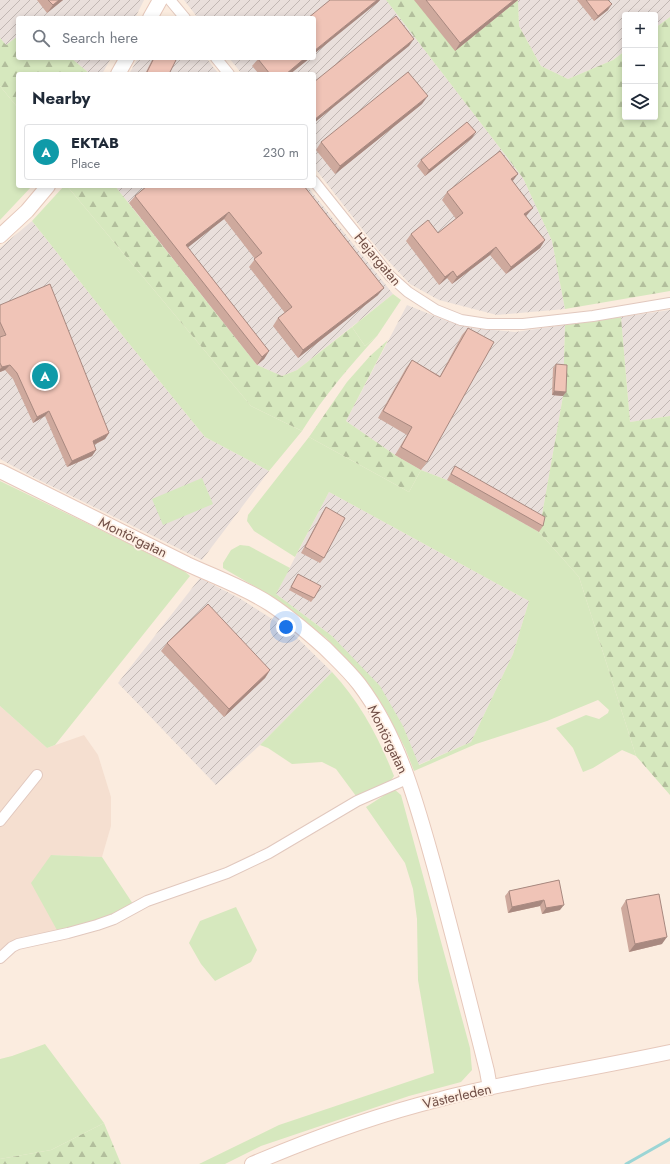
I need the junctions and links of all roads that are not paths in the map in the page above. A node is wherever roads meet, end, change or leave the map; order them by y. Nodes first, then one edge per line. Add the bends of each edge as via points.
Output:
1 (160, 0) edge
2 (170, 0) edge
3 (151, 16) edge
4 (182, 16) edge
5 (126, 60) edge
6 (218, 60) edge
7 (119, 72) edge
8 (227, 72) edge
9 (316, 184) edge
10 (46, 188) edge
11 (0, 236) edge
12 (670, 303) edge
13 (0, 471) edge
14 (37, 775) dead end
15 (407, 778) junction
16 (0, 821) edge
17 (0, 958) edge
18 (670, 1052) edge
19 (490, 1088) junction
20 (252, 1164) edge

1 - 3 street
2 - 4 street
5 - 7 street
6 - 8 street
9 - 12 street, Hejargatan via 390,276 408,292 436,310 461,320 487,324 523,324
10 - 11 street via 27,211
13 - 15 street, Montörgatan via 201,570 248,590 289,617 340,662 359,684 386,728
14 - 16 street
15 - 17 street via 357,801 246,865 147,901 114,919 18,944
15 - 19 street, Montörgatan via 452,930
18 - 19 street, Västerleden
19 - 20 street, Västerleden via 436,1100 371,1119 314,1138

